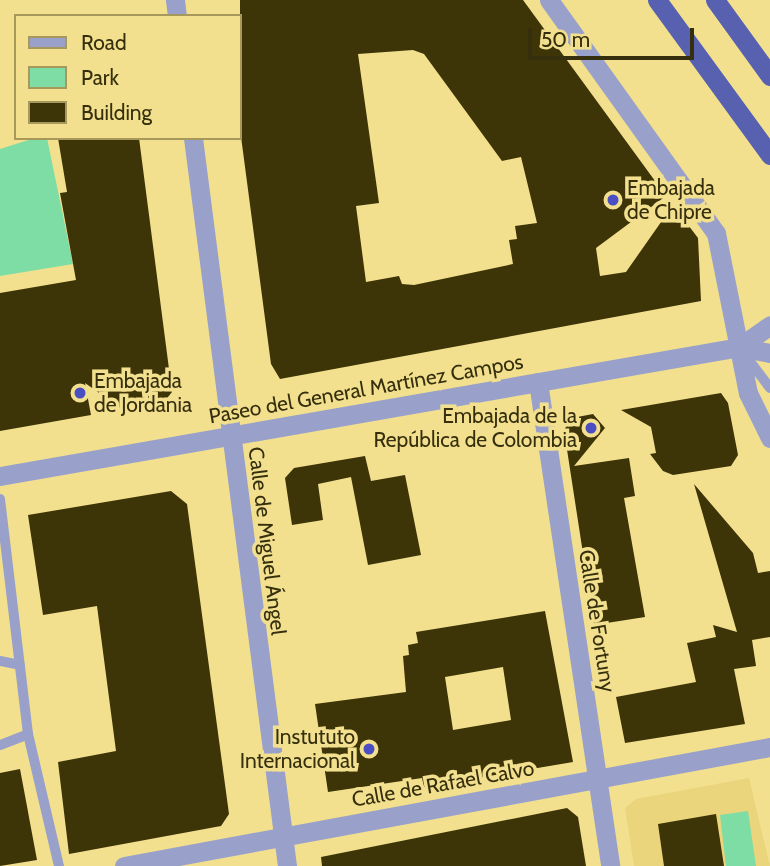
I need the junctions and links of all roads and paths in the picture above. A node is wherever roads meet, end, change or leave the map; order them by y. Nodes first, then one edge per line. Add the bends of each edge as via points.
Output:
1 (549, 0) edge
2 (657, 0) edge
3 (715, 0) edge
4 (770, 76) edge
5 (193, 140) edge
6 (770, 155) edge
7 (770, 324) edge
8 (739, 347) junction
9 (770, 353) edge
10 (538, 382) junction
11 (770, 388) edge
12 (230, 435) junction
13 (770, 438) edge
14 (0, 476) edge
15 (0, 499) edge
16 (0, 661) edge
17 (20, 664) junction
18 (28, 733) junction
19 (0, 745) edge
20 (770, 747) edge
21 (599, 780) junction
22 (283, 835) junction
23 (59, 866) edge
24 (124, 866) edge
25 (287, 866) edge
26 (610, 866) edge

1 - 8 street via 716,233
2 - 6 highway
3 - 4 highway
5 - 12 street, Calle de Miguel Ángel
7 - 8 street
8 - 9 street
8 - 10 street, Paseo del General Martínez Campos
8 - 11 lane
8 - 13 street via 748,393
10 - 12 street, Paseo del General Martínez Campos
10 - 21 street, Calle de Fortuny
12 - 14 street, Paseo del General Martínez Campos
12 - 22 street, Calle de Miguel Ángel
15 - 17 lane
16 - 17 lane
17 - 18 lane
18 - 19 lane
18 - 23 lane
20 - 21 street, Calle de Rafael Calvo
21 - 22 street, Calle de Rafael Calvo
21 - 26 street, Calle de Fortuny
22 - 24 street, Calle de Rafael Calvo
22 - 25 street, Calle de Miguel Ángel

